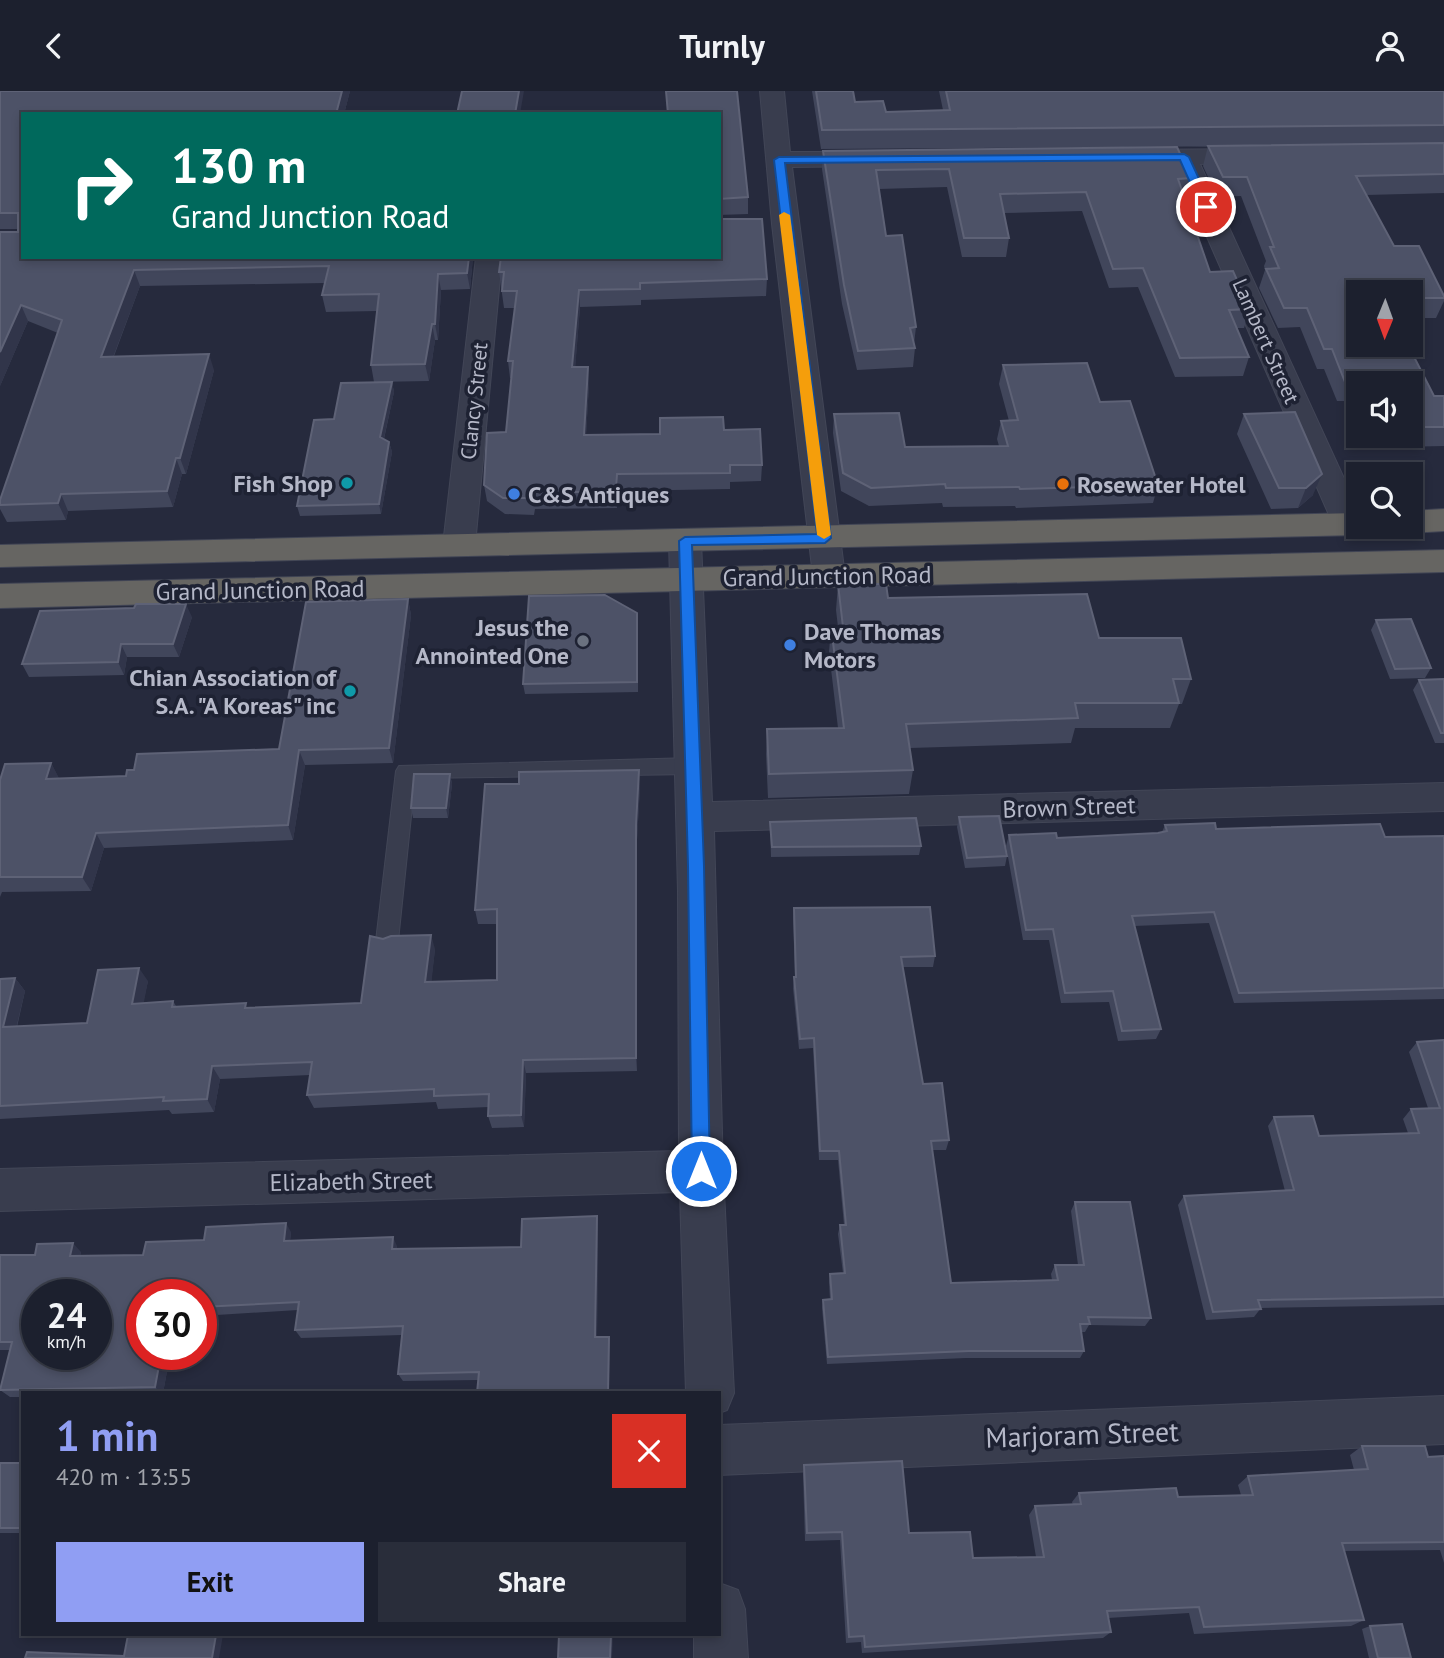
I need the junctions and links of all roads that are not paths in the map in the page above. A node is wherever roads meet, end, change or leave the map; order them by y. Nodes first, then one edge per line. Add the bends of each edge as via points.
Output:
1 (772, 91) edge
2 (1280, 155) edge
3 (1184, 157) junction
4 (1101, 158) edge
5 (894, 159) edge
6 (779, 160) junction
7 (489, 259) edge
8 (1346, 509) edge
9 (1444, 520) edge
10 (1423, 521) edge
11 (1346, 524) edge
12 (825, 538) junction
13 (459, 545) junction
14 (0, 556) edge
15 (686, 560) junction
16 (1444, 561) edge
17 (829, 576) junction
18 (0, 596) edge
19 (693, 766) junction
20 (1444, 796) edge
21 (695, 817) junction
22 (387, 941) edge
23 (701, 1171) junction
24 (0, 1190) edge
25 (710, 1391) edge
26 (1444, 1420) edge
27 (721, 1450) edge
28 (721, 1636) edge
29 (722, 1658) edge

1 - 6 street
2 - 3 street
3 - 4 street
3 - 8 street, Lambert Street
5 - 6 street
6 - 12 street via 771,224
7 - 13 street, Clancy Street
9 - 10 highway
11 - 12 highway, Grand Junction Road
12 - 15 highway, Grand Junction Road
12 - 17 street
13 - 14 highway, Grand Junction Road
13 - 15 highway, Grand Junction Road
15 - 17 highway, Grand Junction Road
15 - 18 highway, Grand Junction Road
15 - 19 street
16 - 17 highway, Grand Junction Road
19 - 21 street
19 - 22 lane via 406,771
20 - 21 street, Brown Street
21 - 23 street
23 - 24 street, Elizabeth Street
23 - 25 street
26 - 27 street, Marjoram Street
28 - 29 street

